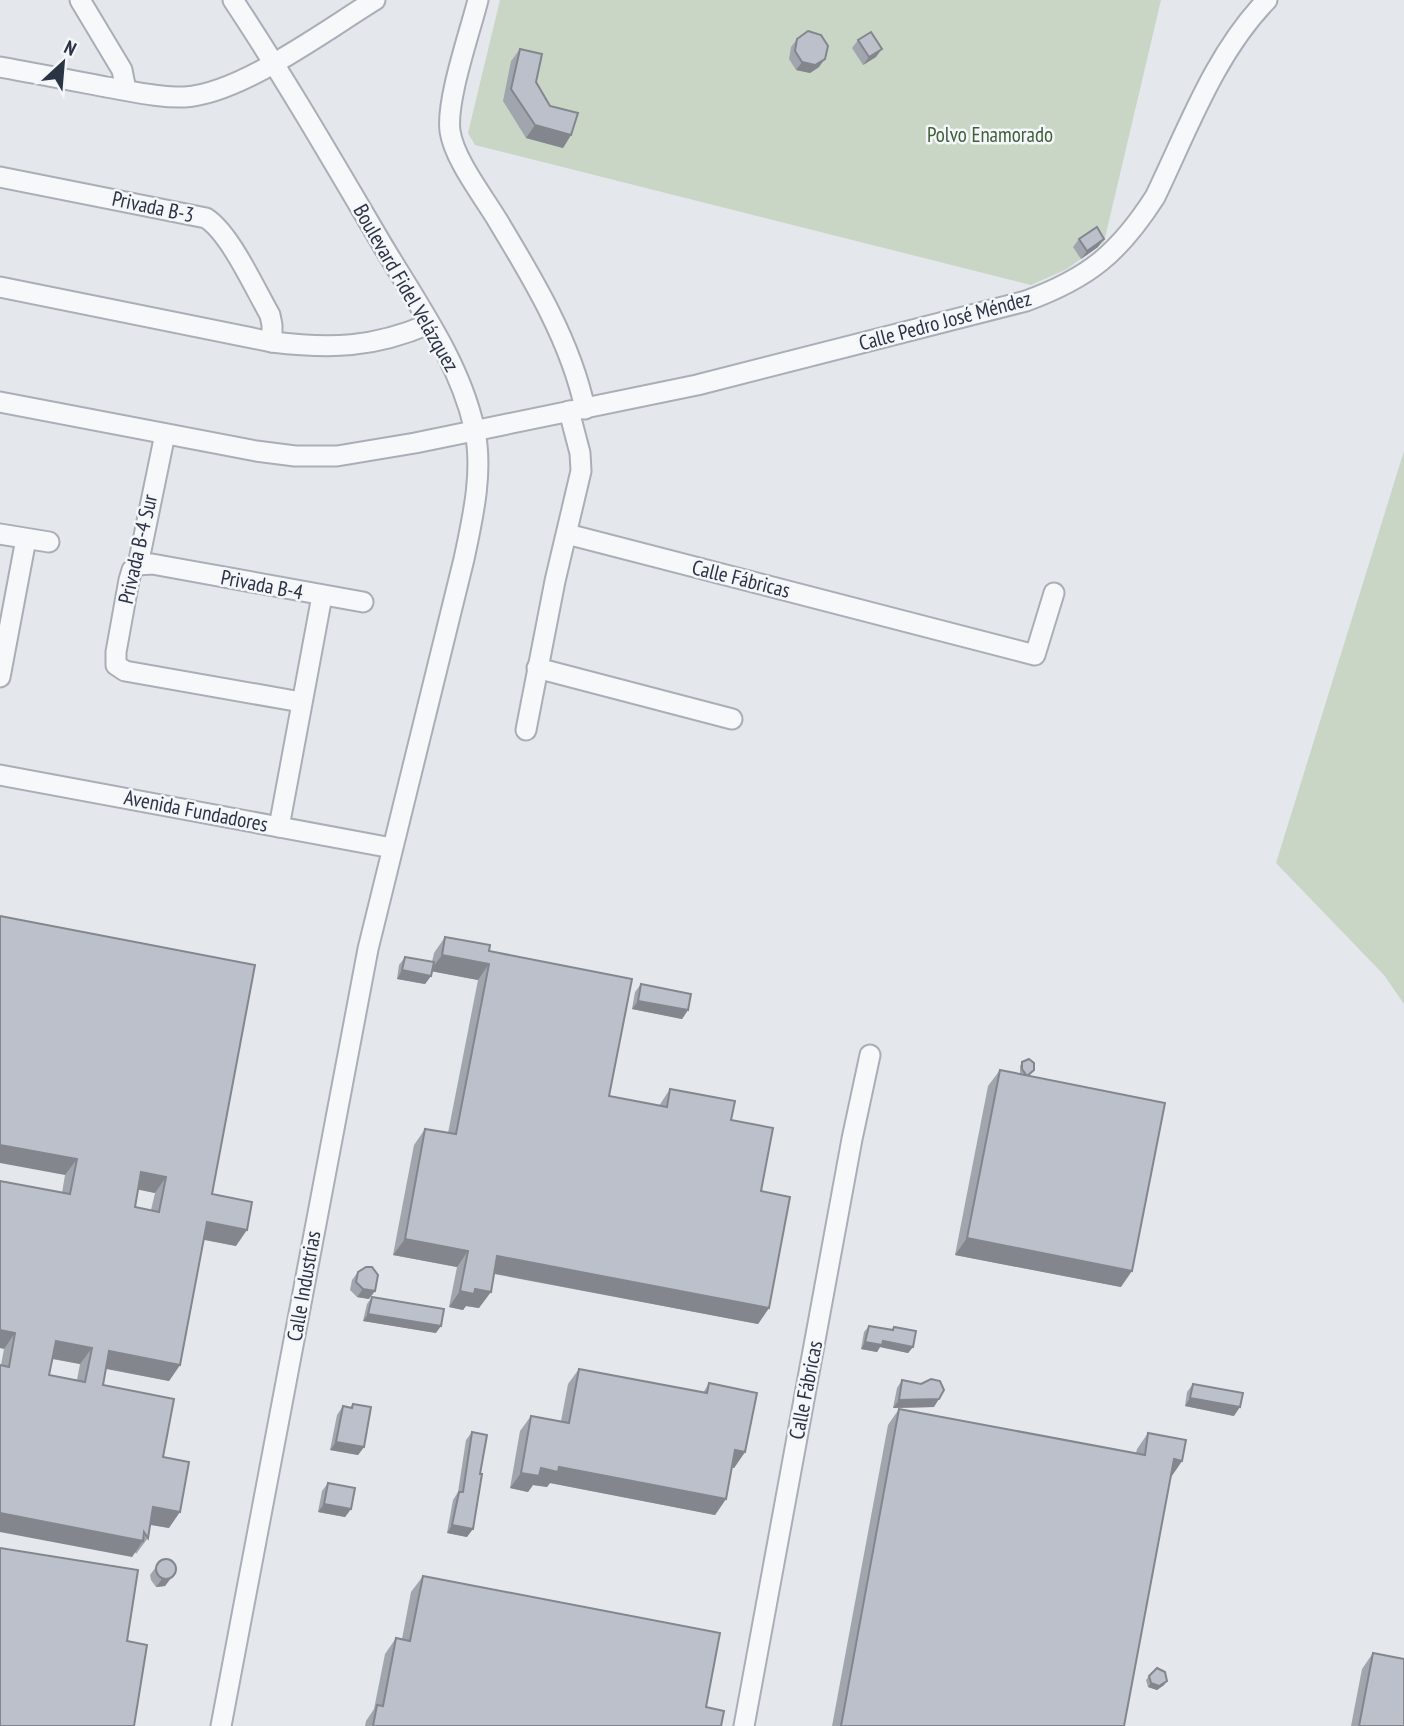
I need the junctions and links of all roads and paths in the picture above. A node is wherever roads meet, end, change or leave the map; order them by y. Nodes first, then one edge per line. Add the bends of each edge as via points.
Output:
1 (80, 0) edge
2 (233, 0) edge
3 (375, 0) edge
4 (478, 0) edge
5 (1267, 0) edge
6 (274, 62) junction
7 (0, 67) edge
8 (126, 90) junction
9 (0, 177) edge
10 (0, 287) edge
11 (429, 324) junction
12 (272, 342) junction
13 (0, 402) edge
14 (577, 410) junction
15 (475, 429) junction
16 (164, 434) junction
17 (0, 534) edge
18 (567, 534) junction
19 (26, 538) junction
20 (48, 542) dead end
21 (138, 565) junction
22 (1054, 593) dead end
23 (322, 596) junction
24 (363, 602) dead end
25 (3, 648) edge
26 (537, 668) junction
27 (0, 677) edge
28 (301, 702) junction
29 (733, 719) dead end
30 (526, 730) dead end
31 (0, 775) edge
32 (279, 827) junction
33 (392, 848) junction
34 (870, 1055) dead end
35 (221, 1726) edge
36 (744, 1726) edge

1 - 8 street via 122,70
2 - 6 street, Boulevard Fidel Velázquez
3 - 6 street
4 - 14 street via 452,100 450,131 531,276 579,381
5 - 14 street, Calle Pedro José Méndez via 1232,42 1140,220 1107,257 1074,281 1027,301 955,320
6 - 8 street via 234,84 187,97
6 - 11 street, Boulevard Fidel Velázquez
7 - 8 street
9 - 12 street, Privada B-3 via 206,218 224,235 270,315
10 - 12 street
11 - 12 street via 392,338 336,348
11 - 15 street, Boulevard Fidel Velázquez via 449,360
13 - 16 street, Calle Pedro José Méndez
14 - 15 street, Calle Pedro José Méndez
14 - 18 street via 581,471
15 - 16 street, Calle Pedro José Méndez via 337,456 295,456
15 - 33 street, Boulevard Fidel Velázquez via 474,513
16 - 21 street, Privada B-4 Sur
17 - 19 street
18 - 22 street, Calle Fábricas via 1035,654
18 - 26 street
19 - 20 street
19 - 25 street
21 - 23 street, Privada B-4
21 - 28 street, Privada B-4 Sur via 129,580 116,665 125,671
23 - 24 street
23 - 28 street, Privada B-4
25 - 27 street
26 - 29 street
26 - 30 street
28 - 32 street, Privada B-4
31 - 32 street, Avenida Fundadores
32 - 33 street, Avenida Fundadores
33 - 35 street, Calle Industrias via 368,948
34 - 36 street, Calle Fábricas

